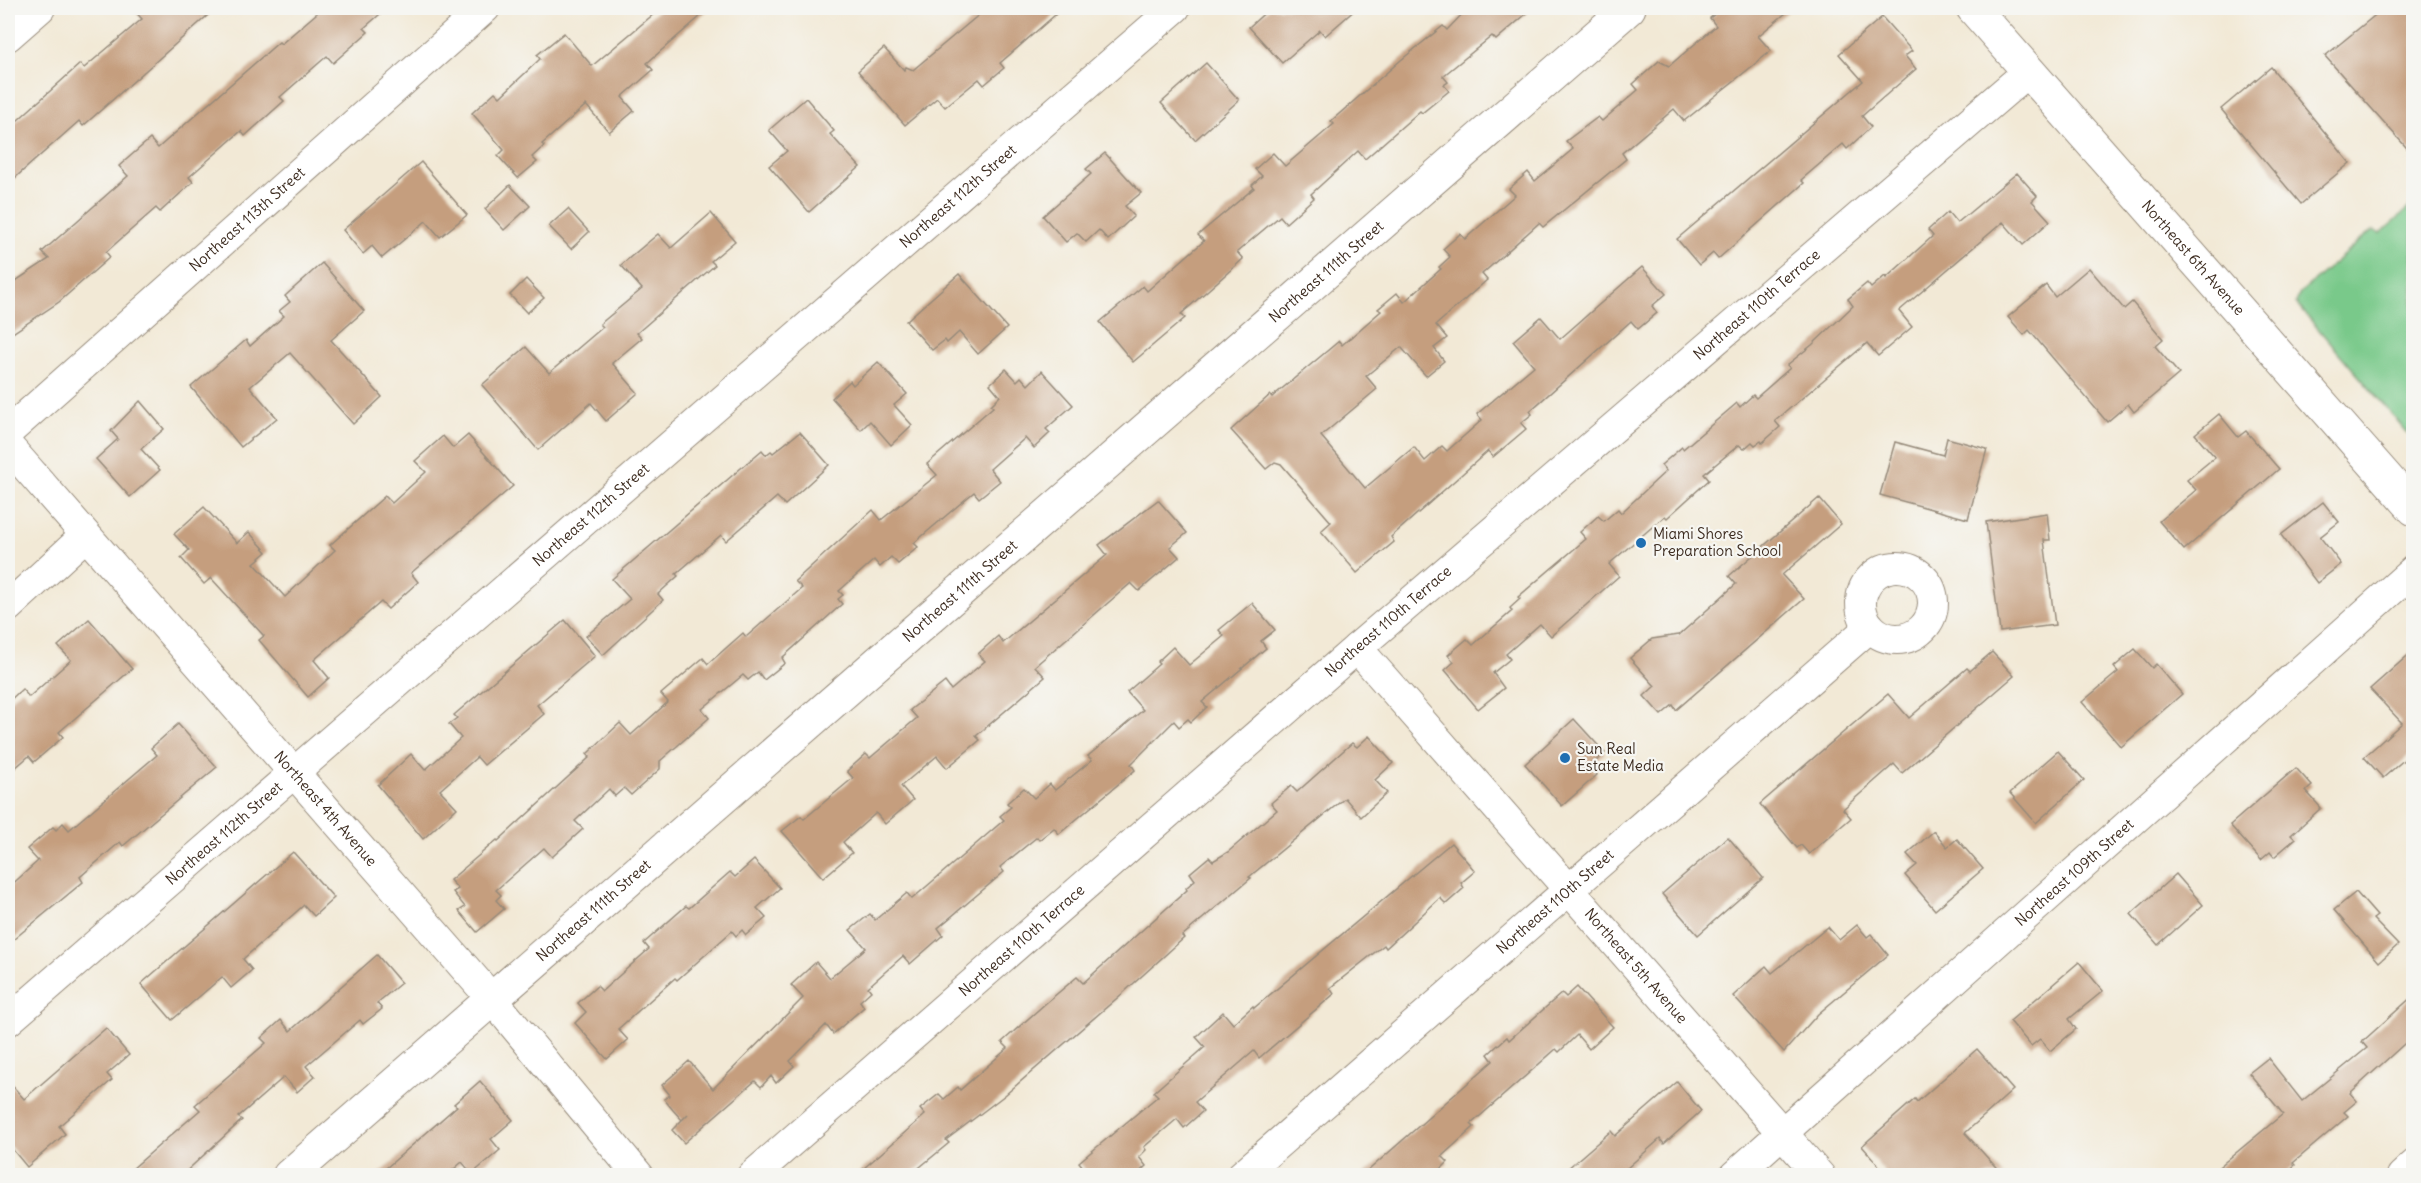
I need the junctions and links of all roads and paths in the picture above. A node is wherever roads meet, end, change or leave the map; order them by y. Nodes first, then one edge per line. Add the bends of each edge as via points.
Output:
1 (40, 8) edge
2 (485, 8) edge
3 (1175, 8) edge
4 (1629, 8) edge
5 (1973, 8) edge
6 (8, 36) edge
7 (2029, 71) junction
8 (8, 432) edge
9 (8, 446) edge
10 (2414, 509) edge
11 (85, 536) junction
12 (2414, 570) edge
13 (8, 607) edge
14 (1869, 627) dead end
15 (1357, 648) junction
16 (293, 772) junction
17 (1568, 888) junction
18 (492, 999) junction
19 (8, 1021) edge
20 (1782, 1133) junction
21 (2414, 1165) edge
22 (289, 1176) edge
23 (639, 1176) edge
24 (752, 1176) edge
25 (1241, 1176) edge
26 (1734, 1176) edge
27 (1820, 1176) edge
28 (2402, 1176) edge

1 - 6 street
2 - 8 street, Northeast 113th Street
3 - 16 street, Northeast 112th Street
4 - 18 street, Northeast 111th Street
5 - 7 street, Northeast 6th Avenue
7 - 10 street, Northeast 6th Avenue
7 - 15 street, Northeast 110th Terrace
9 - 11 street, Northeast 4th Avenue
11 - 13 street
11 - 16 street, Northeast 4th Avenue
12 - 20 street, Northeast 109th Street
14 - 17 street, Northeast 110th Street
15 - 17 street, Northeast 5th Avenue
15 - 24 street, Northeast 110th Terrace
16 - 18 street, Northeast 4th Avenue
16 - 19 street, Northeast 112th Street
17 - 20 street, Northeast 5th Avenue
17 - 25 street, Northeast 110th Street
18 - 22 street, Northeast 111th Street
18 - 23 street, Northeast 4th Avenue
20 - 26 street, Northeast 109th Street
20 - 27 street, Northeast 5th Avenue
21 - 28 street

